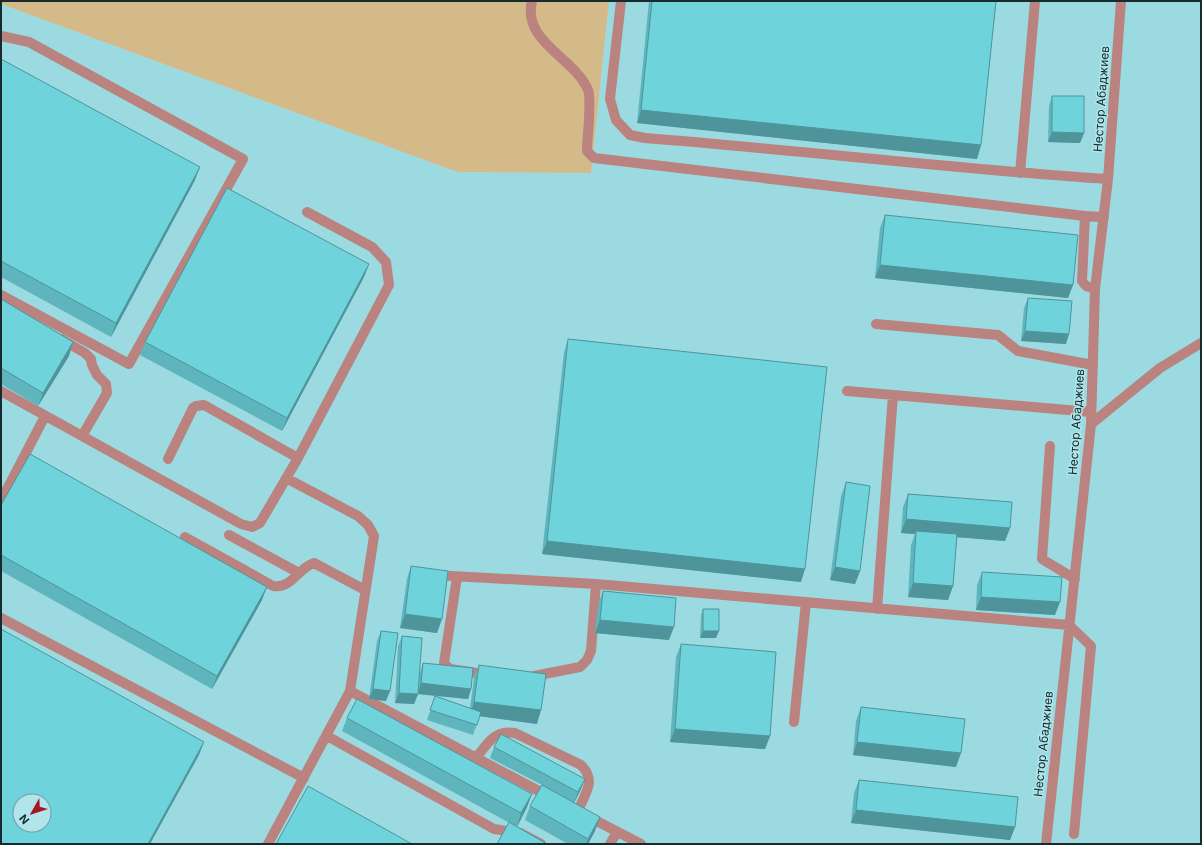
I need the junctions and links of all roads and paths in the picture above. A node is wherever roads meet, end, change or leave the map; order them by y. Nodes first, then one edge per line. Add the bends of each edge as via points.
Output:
1 (532, 1) edge
2 (621, 1) edge
3 (1035, 1) edge
4 (1121, 1) edge
5 (1, 36) edge
6 (1020, 173) junction
7 (1108, 179) junction
8 (306, 212) dead end
9 (1085, 216) junction
10 (1104, 217) junction
11 (1095, 289) junction
12 (1, 295) edge
13 (1, 306) edge
14 (876, 324) dead end
15 (1201, 343) edge
16 (1093, 365) junction
17 (847, 391) dead end
18 (1, 392) edge
19 (893, 396) junction
20 (1091, 412) junction
21 (45, 416) junction
22 (1091, 424) junction
23 (82, 436) junction
24 (1050, 446) dead end
25 (298, 458) junction
26 (168, 459) dead end
27 (286, 478) junction
28 (1, 501) edge
29 (229, 535) dead end
30 (185, 537) dead end
31 (299, 573) junction
32 (427, 574) edge
33 (457, 577) junction
34 (1075, 579) junction
35 (596, 584) junction
36 (366, 590) junction
37 (806, 602) junction
38 (877, 609) junction
39 (1, 618) edge
40 (1069, 625) junction
41 (499, 676) edge
42 (527, 676) edge
43 (350, 691) junction
44 (794, 722) dead end
45 (328, 736) junction
46 (476, 758) junction
47 (304, 778) junction
48 (558, 801) edge
49 (617, 832) junction
50 (1074, 834) dead end
51 (268, 844) edge
52 (541, 844) edge
53 (610, 844) edge
54 (641, 844) edge
55 (1046, 844) edge

1 - 9 street via 534,29 542,40 578,73 589,91 587,151 594,158
2 - 6 street via 610,99 616,120 630,134 646,138 755,146
3 - 6 street
4 - 7 street, Нестор Абаджиев
5 - 12 street via 29,42 244,159 129,364
6 - 7 street
7 - 10 street, Нестор Абаджиев
8 - 25 street via 372,247 386,262 388,285
9 - 10 street
9 - 11 street via 1082,281 1086,286
10 - 11 street, Нестор Абаджиев
11 - 16 street, Нестор Абаджиев
13 - 23 street via 85,352 91,359 97,375 106,384 107,392
14 - 16 street via 998,335 1018,351
15 - 22 street via 1160,368
16 - 20 street, Нестор Абаджиев
17 - 19 street
18 - 21 street
19 - 20 street
19 - 38 street
20 - 22 street, Нестор Абаджиев
21 - 23 street
21 - 28 street
22 - 34 street, Нестор Абаджиев
23 - 27 street via 241,524 252,527 260,523
24 - 34 street via 1042,559
25 - 26 street via 204,405 193,408
25 - 27 street
27 - 36 street via 358,516 368,525 374,536
29 - 31 street
30 - 31 street via 273,586 286,585
31 - 36 street via 314,563
32 - 33 street
33 - 35 street
33 - 41 street via 444,663 454,670
34 - 40 street, Нестор Абаджиев
35 - 37 street
35 - 42 street via 591,651 587,660 580,667
36 - 43 street
37 - 38 street
37 - 44 street
38 - 40 street
39 - 47 street
40 - 50 street via 1091,646
40 - 55 street, Нестор Абаджиев
43 - 45 street
43 - 46 street
45 - 47 street
45 - 52 street via 494,829 520,833
46 - 48 street
46 - 49 street via 497,734 505,732 515,733 581,765 588,772 590,781 575,810
47 - 51 street
49 - 53 street
49 - 54 street

